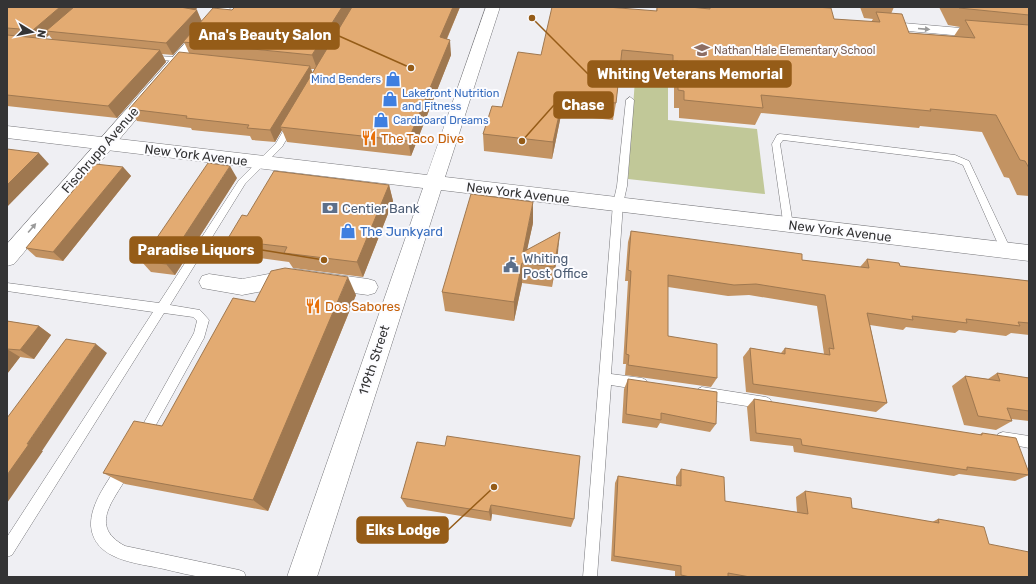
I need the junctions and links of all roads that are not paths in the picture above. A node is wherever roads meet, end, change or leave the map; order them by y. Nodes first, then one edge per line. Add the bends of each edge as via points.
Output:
1 (224, 7) edge
2 (493, 7) edge
3 (864, 24) edge
4 (1029, 38) edge
5 (139, 56) edge
6 (185, 60) junction
7 (630, 100) dead end
8 (298, 113) edge
9 (7, 132) edge
10 (105, 144) junction
11 (261, 162) junction
12 (434, 183) junction
13 (618, 204) junction
14 (788, 224) junction
15 (1006, 250) junction
16 (1029, 253) edge
17 (7, 258) edge
18 (209, 282) dead end
19 (7, 287) edge
20 (368, 287) dead end
21 (162, 308) junction
22 (605, 379) junction
23 (652, 386) edge
24 (691, 392) edge
25 (778, 405) edge
26 (990, 436) edge
27 (1029, 442) edge
28 (7, 550) edge
29 (239, 577) edge
30 (302, 577) edge
31 (590, 577) edge

1 - 6 street, Fischrupp Avenue
2 - 12 street, 119th Street
3 -> 4 street
5 - 6 lane
6 - 10 street, Fischrupp Avenue
7 - 13 lane
8 - 11 lane via 279,145
9 - 10 street, New York Avenue
10 - 11 street, New York Avenue
17 -> 10 street, Fischrupp Avenue
11 - 12 street, New York Avenue
11 - 21 lane via 242,182
12 - 13 street, New York Avenue
12 - 30 street, 119th Street
13 - 14 street, New York Avenue
13 - 22 lane
14 - 15 street, New York Avenue
14 - 15 lane via 776,144 780,137 955,158 966,163
15 - 16 street, New York Avenue
18 - 20 street via 242,287 295,277
19 - 21 lane
21 - 28 lane
21 - 29 lane via 196,313 203,320 200,334 100,511 98,529 107,543 123,553
22 - 23 lane
22 - 31 lane
24 - 25 lane
26 - 27 lane

